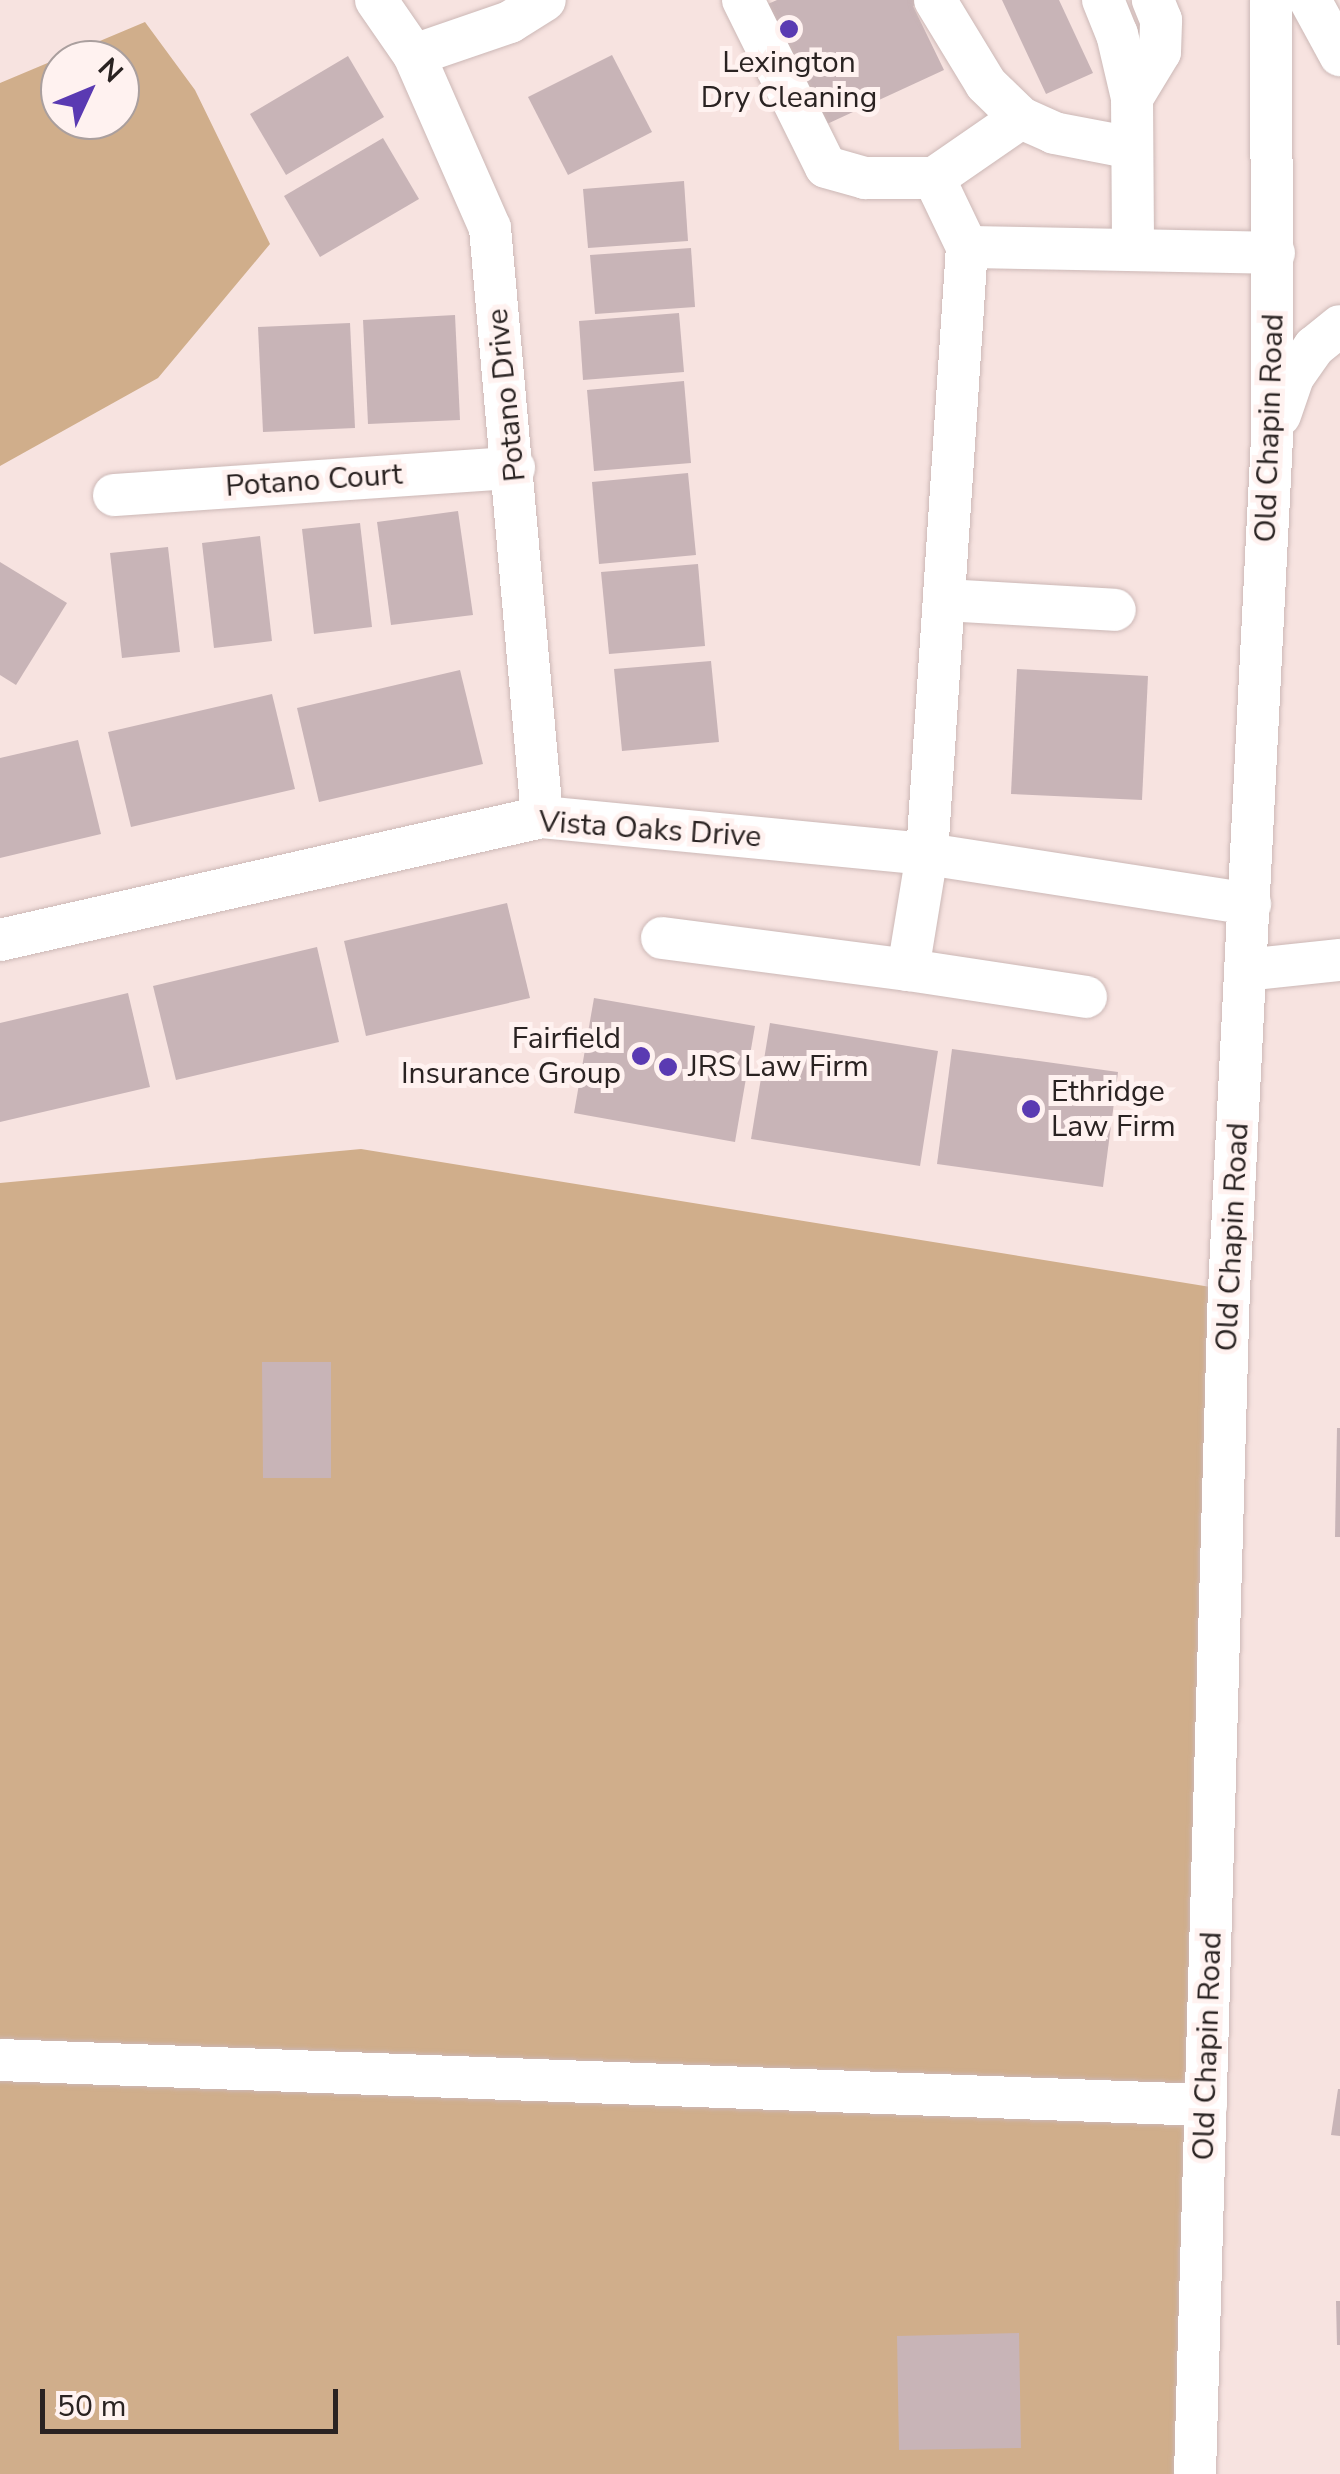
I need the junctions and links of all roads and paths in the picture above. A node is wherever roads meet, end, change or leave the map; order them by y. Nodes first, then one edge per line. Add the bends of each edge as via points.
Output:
1 (376, 0) edge
2 (545, 0) edge
3 (743, 0) edge
4 (935, 0) edge
5 (1103, 0) edge
6 (1153, 0) edge
7 (1270, 0) edge
8 (1310, 0) edge
9 (414, 55) junction
10 (1340, 55) edge
11 (1132, 98) junction
12 (1021, 118) junction
13 (1132, 148) junction
14 (934, 178) junction
15 (1133, 247) junction
16 (966, 248) junction
17 (1274, 253) junction
18 (1340, 326) edge
19 (1272, 439) junction
20 (514, 468) junction
21 (114, 495) dead end
22 (944, 600) junction
23 (1115, 610) dead end
24 (542, 817) junction
25 (928, 854) junction
26 (1250, 904) junction
27 (662, 938) dead end
28 (0, 940) edge
29 (1340, 960) edge
30 (908, 970) junction
31 (1246, 970) junction
32 (1086, 997) dead end
33 (0, 2060) edge
34 (1206, 2106) junction
35 (1195, 2474) edge

1 - 9 street, Potano Drive
2 - 9 street via 510,22
3 - 14 street via 826,167 864,178
4 - 12 street via 986,84
5 - 11 street
6 - 11 street via 1161,20 1160,52
7 - 17 street, Old Chapin Road
8 - 10 street
9 - 20 street, Potano Drive via 490,228
11 - 13 street
12 - 13 street via 1054,133
12 - 14 street
13 - 15 street
14 - 16 street
15 - 16 street
15 - 17 street
16 - 22 street
17 - 19 street, Old Chapin Road
18 - 19 street via 1293,377
19 - 26 street, Old Chapin Road
20 - 21 street, Potano Court
20 - 24 street, Potano Drive
22 - 23 street
22 - 25 street
24 - 25 street, Vista Oaks Drive
24 - 28 street, Vista Oaks Drive
25 - 26 street, Vista Oaks Drive
25 - 30 street
26 - 31 street, Old Chapin Road
27 - 30 street
29 - 31 street
30 - 32 street
31 - 34 street, Old Chapin Road via 1229,1290
33 - 34 street
34 - 35 street, Old Chapin Road

